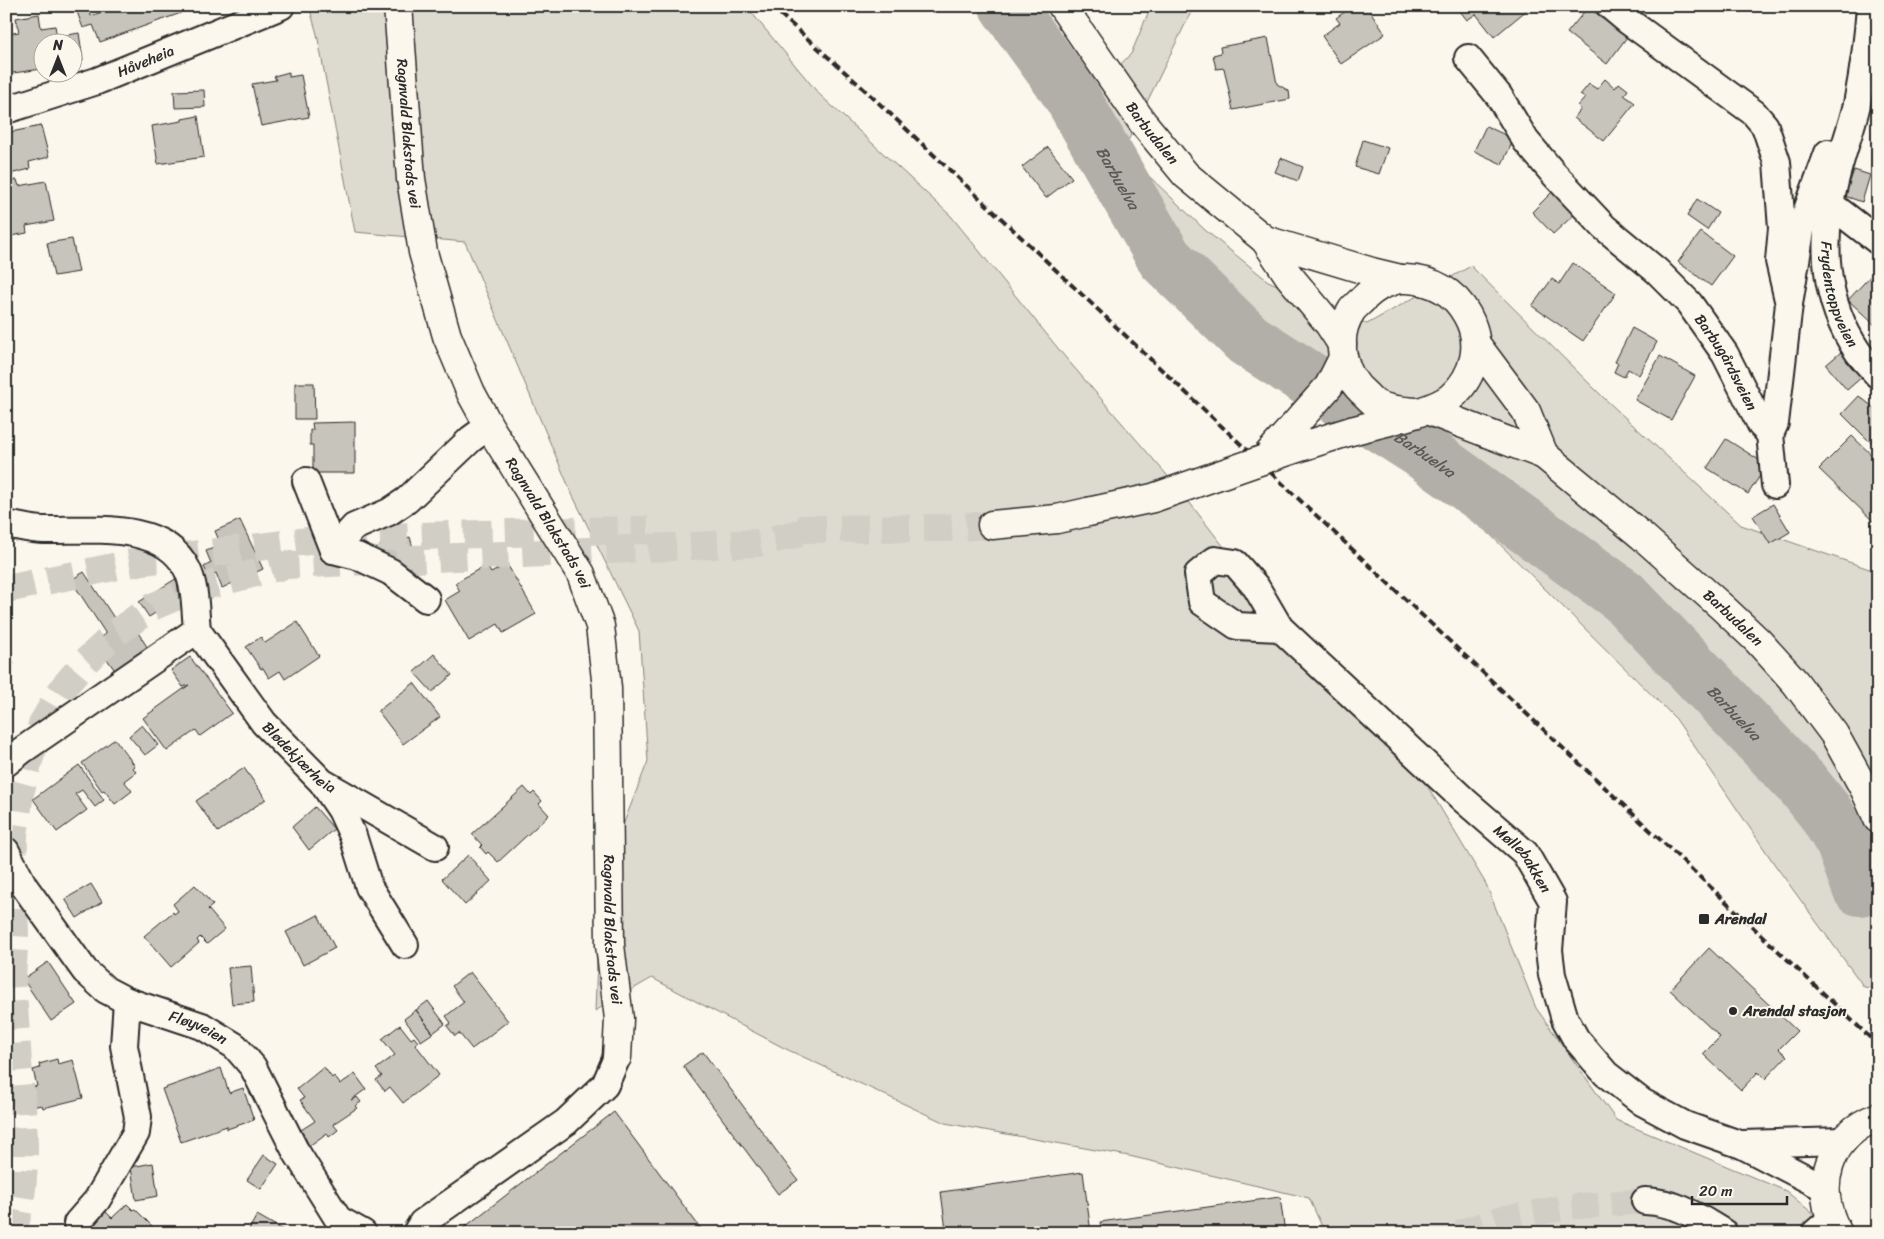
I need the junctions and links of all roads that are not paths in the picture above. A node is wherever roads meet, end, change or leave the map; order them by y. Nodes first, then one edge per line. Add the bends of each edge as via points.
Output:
1 (281, 6) edge
2 (398, 6) edge
3 (1062, 6) edge
4 (1610, 6) edge
5 (1870, 6) edge
6 (1468, 58) dead end
7 (6, 110) edge
8 (1849, 131) junction
9 (1830, 204) junction
10 (1266, 240) junction
11 (1878, 241) edge
12 (1401, 278) junction
13 (1789, 304) junction
14 (1476, 344) junction
15 (1342, 351) junction
16 (1878, 375) edge
17 (1423, 411) junction
18 (489, 426) junction
19 (1770, 434) junction
20 (1544, 455) junction
21 (1265, 459) junction
22 (306, 482) dead end
23 (1775, 485) dead end
24 (6, 524) edge
25 (992, 525) tunnel mouth
26 (333, 550) junction
27 (426, 599) dead end
28 (1280, 628) dead end
29 (196, 630) junction
30 (6, 763) edge
31 (322, 782) junction
32 (1878, 819) edge
33 (435, 847) dead end
34 (6, 851) edge
35 (405, 945) dead end
36 (127, 1001) junction
37 (617, 1057) joint
38 (1874, 1116) edge
39 (1843, 1141) junction
40 (1742, 1144) junction
41 (1825, 1188) junction
42 (1645, 1201) tunnel mouth
43 (77, 1223) dead end
44 (1828, 1228) edge
45 (363, 1233) edge
46 (416, 1233) edge
47 (1724, 1233) edge

1 - 7 street, Håveheia via 97,81
2 - 18 main road, Ragnvald Blakstads vei via 411,179 423,252 447,336
3 - 10 main road, Barbudalen via 1143,123 1186,176
4 - 13 street via 1754,113 1765,126 1776,162 1782,228 1779,261
5 - 8 street via 1857,103
6 - 19 street, Barbugårdsveien via 1498,96 1526,141 1554,174 1604,227 1657,271 1689,303 1725,354 1761,425
8 - 9 street
8 - 13 street, Barbugårdsveien via 1829,150 1815,186 1802,224
9 - 11 street
9 - 16 street, Frydentoppveien via 1827,276 1834,304 1849,338
10 - 12 main road, Barbudalen
10 - 15 main road, Barbudalen via 1289,276 1329,324
12 - 14 main road via 1437,284 1462,304 1472,324
12 - 15 main road via 1374,288 1352,310 1343,332
13 - 19 street, Barbugårdsveien via 1775,423
14 - 17 main road via 1474,363 1466,381 1450,398
14 - 20 main road, Barbudalen via 1526,411
15 - 17 main road via 1355,386 1376,404 1396,411
15 - 21 main road via 1329,386
17 - 20 main road, Barbudalen
17 - 21 main road
18 - 26 street via 407,500 389,512 354,527
18 - 37 main road, Ragnvald Blakstads vei via 581,574 600,626 607,688 610,945 619,1019
19 - 23 street
20 - 32 main road, Barbudalen via 1642,536 1758,641 1795,682 1834,734
21 - 25 main road, bridge via 1153,498 1057,519
22 - 26 street
24 - 29 street via 41,530 105,529 150,537 174,552 187,569 194,593
26 - 27 street via 357,556 391,572
28 - 40 street, Møllebakken via 1525,853 1552,902 1549,950 1552,975 1565,1019 1576,1039 1606,1074 1642,1102 1679,1121
29 - 30 street
29 - 31 street, Blødekjærheia via 264,723
31 - 33 street, Blødekjærheia
31 - 35 street via 341,810 353,836 369,887
34 - 36 street, Fløyveien via 24,886 85,971 106,990
36 - 43 street via 124,1046 138,1117 136,1134 96,1200
36 - 45 street, Fløyveien via 202,1026 235,1046 253,1067 295,1150 338,1219
37 - 46 street via 605,1085 566,1122 422,1223
38 - 39 main road
39 - 40 street, Møllebakken
39 - 41 main road via 1830,1163
40 - 41 street, Møllebakken
41 - 44 main road
42 - 47 street via 1684,1209

